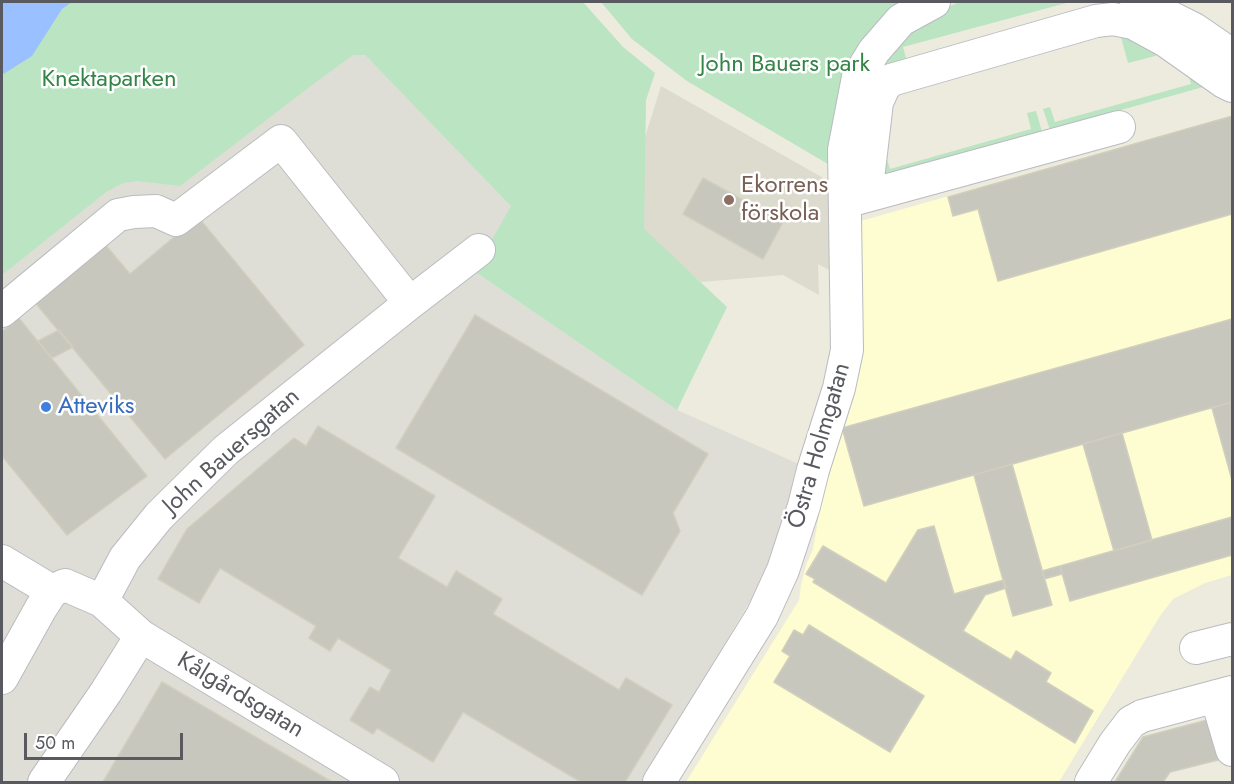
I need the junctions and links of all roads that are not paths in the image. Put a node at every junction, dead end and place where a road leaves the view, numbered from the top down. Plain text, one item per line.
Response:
1 (934, 2) edge
2 (1136, 2) edge
3 (1233, 59) edge
4 (1233, 86) edge
5 (1119, 127) dead end
6 (856, 199) junction
7 (479, 250) dead end
8 (410, 303) junction
9 (2, 311) edge
10 (2, 561) edge
11 (52, 591) junction
12 (102, 601) junction
13 (141, 636) junction
14 (1233, 639) edge
15 (1196, 648) dead end
16 (2, 678) edge
17 (1224, 694) edge
18 (1233, 750) edge
19 (44, 783) edge
20 (383, 783) edge
21 (659, 783) edge
22 (1091, 783) edge

1 - 6 street, Östra Holmgatan
2 - 3 street
4 - 6 street
5 - 6 street
6 - 21 street, Östra Holmgatan
7 - 8 street, John Bauersgatan
8 - 9 street
8 - 12 street, John Bauersgatan
10 - 11 street
11 - 12 street
11 - 16 street
12 - 13 street, Kålgårdsgatan
13 - 19 street
13 - 20 street, Kålgårdsgatan
14 - 15 street
17 - 18 street
17 - 22 street

